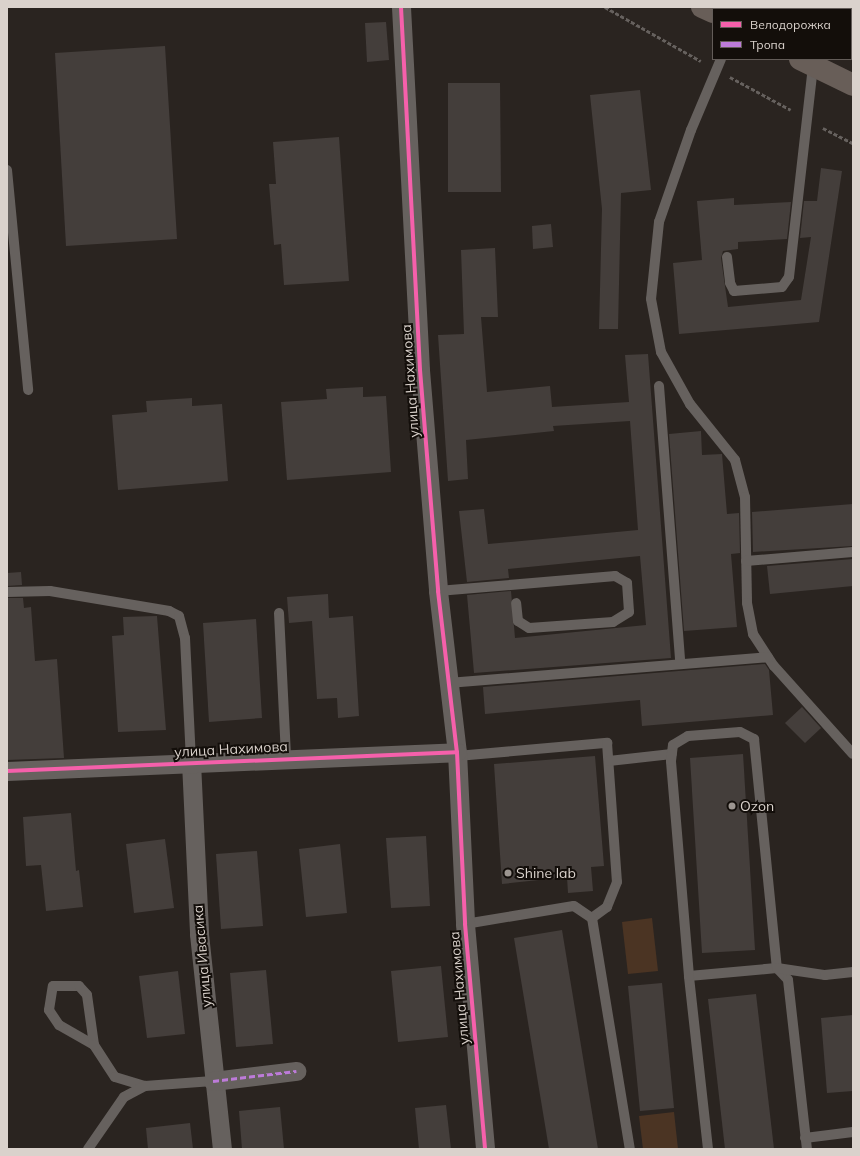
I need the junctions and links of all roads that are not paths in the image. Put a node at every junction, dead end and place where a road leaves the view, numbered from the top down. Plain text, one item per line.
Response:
1 (401, 7) edge
2 (702, 7) edge
3 (712, 12) edge
4 (721, 60) edge
5 (807, 63) edge
6 (853, 85) edge
7 (7, 170) edge
8 (727, 257) dead end
9 (659, 386) dead end
10 (28, 390) dead end
11 (853, 552) edge
12 (746, 561) junction
13 (438, 591) junction
14 (7, 592) edge
15 (516, 604) dead end
16 (279, 613) dead end
17 (768, 657) junction
18 (680, 662) junction
19 (448, 683) junction
20 (457, 754) junction
21 (672, 754) junction
22 (853, 754) edge
23 (286, 757) junction
24 (609, 761) junction
25 (191, 762) junction
26 (7, 771) edge
27 (592, 918) junction
28 (465, 924) junction
29 (777, 968) junction
30 (852, 970) edge
31 (689, 976) junction
32 (94, 1045) junction
33 (296, 1070) dead end
34 (214, 1081) junction
35 (145, 1086) junction
36 (853, 1132) edge
37 (805, 1138) junction
38 (88, 1149) edge
39 (222, 1149) edge
40 (485, 1149) edge
41 (630, 1149) edge
42 (708, 1149) edge
43 (807, 1149) edge

1 - 13 street, улица Нахимова
2 - 3 highway
4 - 12 lane
5 - 6 highway
5 - 8 lane
7 - 10 lane
9 - 18 lane
11 - 12 lane
12 - 17 lane
13 - 15 lane
13 - 19 street, улица Нахимова
14 - 25 lane
16 - 23 lane
17 - 18 lane
17 - 22 lane
18 - 19 lane
19 - 20 street, улица Нахимова
20 - 23 street, улица Нахимова
20 - 24 lane
20 - 28 street, улица Нахимова
21 - 24 lane
21 - 29 lane
21 - 31 lane
23 - 25 street, улица Нахимова
24 - 27 lane
25 - 26 street, улица Нахимова
25 - 34 street, улица Ивасика
27 - 28 lane
27 - 41 lane
28 - 40 street, улица Нахимова
29 - 30 lane
29 - 31 lane
29 - 37 lane
31 - 42 lane
32 - 32 lane
32 - 35 lane
33 - 34 street
34 - 35 lane
34 - 39 street, улица Ивасика
35 - 38 lane
36 - 37 lane
37 - 43 lane

